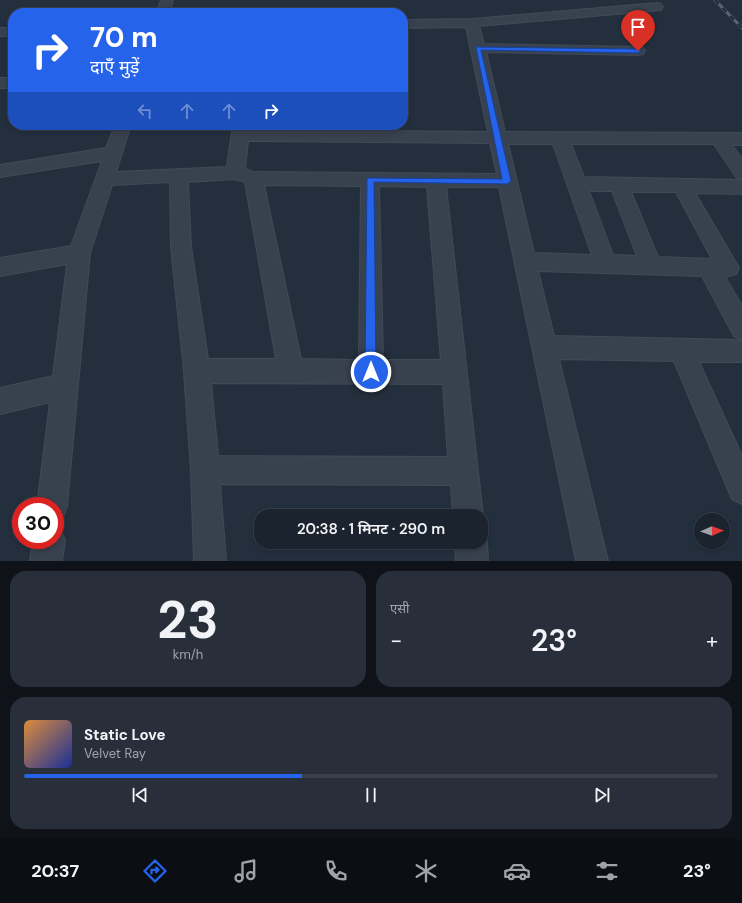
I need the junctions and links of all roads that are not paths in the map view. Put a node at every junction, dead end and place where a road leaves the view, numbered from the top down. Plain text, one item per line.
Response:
1 (657, 7) dead end
2 (472, 23) junction
3 (408, 24) edge
4 (478, 48) junction
5 (638, 51) dead end
6 (121, 130) edge
7 (241, 130) edge
8 (378, 131) edge
9 (497, 138) junction
10 (560, 138) junction
11 (719, 139) junction
12 (742, 139) edge
13 (114, 153) junction
14 (0, 171) edge
15 (742, 174) edge
16 (179, 176) junction
17 (244, 176) junction
18 (104, 179) junction
19 (370, 180) junction
20 (436, 181) junction
21 (507, 181) junction
22 (577, 184) junction
23 (619, 184) junction
24 (682, 186) junction
25 (742, 187) edge
26 (79, 253) junction
27 (526, 262) junction
28 (606, 264) junction
29 (651, 266) junction
30 (0, 267) edge
31 (709, 268) junction
32 (742, 328) edge
33 (544, 347) junction
34 (682, 350) junction
35 (742, 351) edge
36 (197, 371) junction
37 (291, 372) junction
38 (371, 372) junction
39 (454, 372) junction
40 (65, 386) junction
41 (0, 401) edge
42 (205, 470) junction
43 (464, 471) junction
44 (742, 489) edge
45 (53, 497) edge
46 (467, 509) edge
47 (48, 549) edge
48 (471, 549) edge
49 (46, 561) edge
50 (210, 561) edge
51 (472, 561) edge
52 (592, 561) edge

1 - 2 street
2 - 3 street
2 - 4 street
4 - 5 street
4 - 9 street
6 - 13 street
7 - 8 street
7 - 17 street
8 - 9 street
9 - 10 street
9 - 21 street
10 - 11 street
10 - 22 street
11 - 12 street
11 - 15 street
13 - 14 street
13 - 18 street
16 - 17 street
16 - 18 street
16 - 36 street
17 - 19 street
17 - 37 street
18 - 26 street
19 - 20 street
19 - 38 street
20 - 21 street
20 - 39 street
21 - 27 street
22 - 23 street
22 - 28 street
23 - 24 street
23 - 29 street
24 - 25 street
24 - 31 street
26 - 30 street
26 - 40 street
27 - 28 street
27 - 33 street
28 - 29 street
29 - 31 street
31 - 32 street
33 - 34 street
33 - 52 street
34 - 35 street
34 - 44 street
36 - 37 street
36 - 42 street
37 - 38 street
38 - 39 street
39 - 43 street
40 - 41 street
40 - 45 street
42 - 43 street
42 - 50 street
43 - 46 street
47 - 49 street
48 - 51 street

